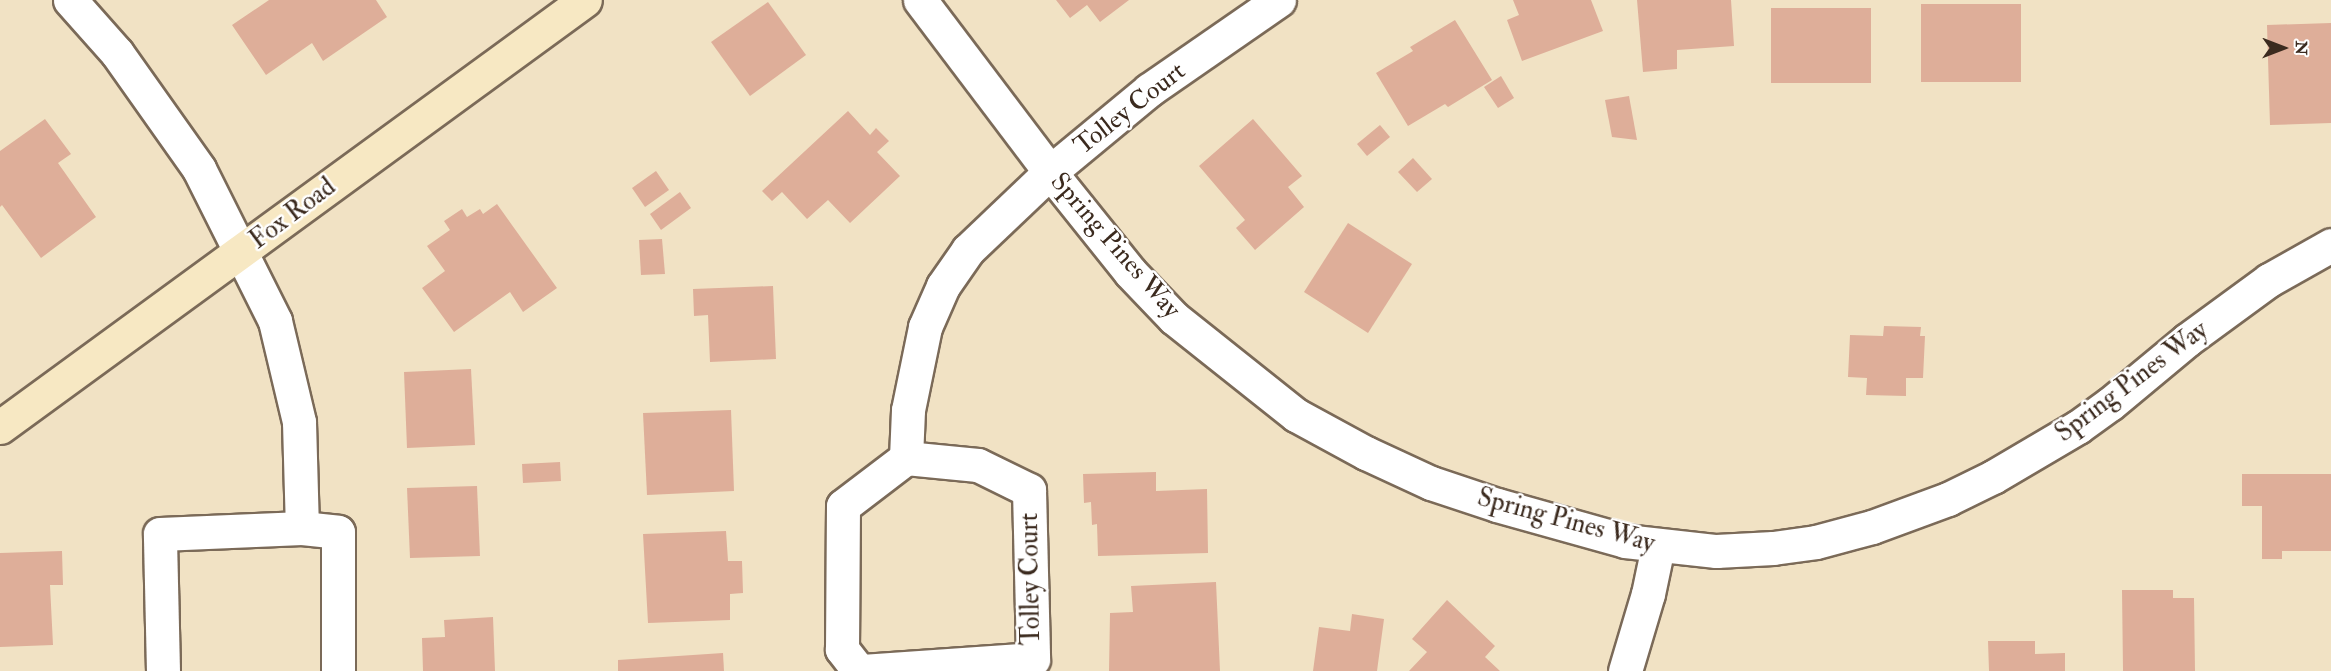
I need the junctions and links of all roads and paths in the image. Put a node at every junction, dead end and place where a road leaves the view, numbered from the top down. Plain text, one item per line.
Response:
1 (70, 0) edge
2 (585, 0) edge
3 (920, 0) edge
4 (1279, 0) edge
5 (1050, 172) junction
6 (2331, 245) edge
7 (241, 254) junction
8 (0, 428) edge
9 (906, 458) junction
10 (302, 528) junction
11 (1658, 546) junction
12 (163, 671) edge
13 (338, 671) edge
14 (860, 671) edge
15 (1625, 671) edge

1 - 7 street
2 - 7 street, Fox Road
3 - 5 street, Spring Pines Way
4 - 5 street, Tolley Court
5 - 9 street, Tolley Court
5 - 11 street, Spring Pines Way
6 - 11 street, Spring Pines Way
7 - 8 street, Fox Road
7 - 10 street
9 - 14 street, Tolley Court
9 - 14 street, Tolley Court
10 - 12 street
10 - 13 street
11 - 15 street

